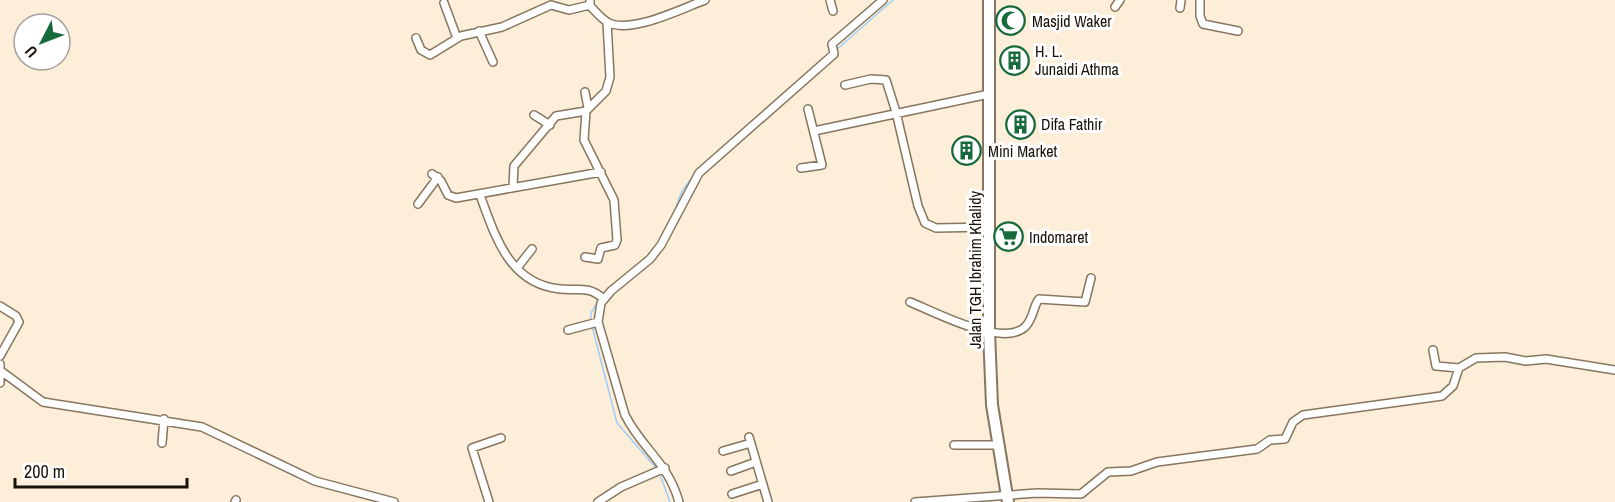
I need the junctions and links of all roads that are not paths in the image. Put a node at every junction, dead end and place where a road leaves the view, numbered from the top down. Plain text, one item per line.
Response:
1 (705, 0) edge
2 (830, 0) edge
3 (883, 0) edge
4 (989, 0) edge
5 (1120, 0) edge
6 (1181, 0) edge
7 (1200, 0) edge
8 (590, 2) edge
9 (444, 3) dead end
10 (1115, 7) dead end
11 (1180, 8) dead end
12 (833, 11) dead end
13 (607, 22) junction
14 (1238, 31) dead end
15 (480, 32) junction
16 (416, 38) dead end
17 (457, 38) junction
18 (493, 62) dead end
19 (845, 85) dead end
20 (585, 92) dead end
21 (989, 94) junction
22 (587, 109) junction
23 (808, 109) dead end
24 (896, 112) junction
25 (534, 116) dead end
26 (549, 126) junction
27 (814, 131) junction
28 (801, 168) dead end
29 (601, 172) junction
30 (513, 186) junction
31 (480, 195) junction
32 (418, 204) dead end
33 (990, 227) junction
34 (532, 249) dead end
35 (585, 258) dead end
36 (517, 268) junction
37 (1091, 278) dead end
38 (602, 298) junction
39 (910, 302) dead end
40 (0, 306) edge
41 (593, 323) junction
42 (568, 330) dead end
43 (989, 332) junction
44 (1433, 350) dead end
45 (0, 356) edge
46 (1, 367) edge
47 (1459, 368) junction
48 (1615, 370) edge
49 (0, 383) edge
50 (164, 419) junction
51 (501, 438) dead end
52 (162, 443) dead end
53 (997, 444) junction
54 (954, 445) dead end
55 (723, 451) dead end
56 (756, 462) junction
57 (660, 470) junction
58 (731, 471) dead end
59 (763, 484) junction
60 (732, 494) dead end
61 (1007, 498) edge
62 (394, 502) edge
63 (489, 502) edge
64 (598, 502) edge
65 (679, 502) edge
66 (768, 502) edge
67 (915, 502) edge

1 - 13 street
2 - 12 street
3 - 38 street
4 - 21 main road, Jalan TGH Ibrahim Khalidy
5 - 10 street
6 - 11 street
7 - 14 street
8 - 13 street
8 - 15 street
9 - 17 street
13 - 22 street
15 - 17 street
15 - 18 street
16 - 17 street
19 - 24 street
20 - 22 street
21 - 24 street
21 - 33 main road, Jalan TGH Ibrahim Khalidy
22 - 26 street
22 - 29 street
23 - 27 street
24 - 27 street
24 - 33 street
25 - 26 street
26 - 30 street
27 - 28 street
29 - 30 street
29 - 35 street
30 - 31 street
31 - 32 street
31 - 36 street
33 - 43 main road, Jalan TGH Ibrahim Khalidy
34 - 36 street
36 - 38 street
37 - 43 street
38 - 41 street
39 - 43 street
40 - 45 street
41 - 42 street
41 - 57 street
43 - 53 main road, Jalan TGH Ibrahim Khalidy
44 - 47 street
46 - 49 street
46 - 50 street
47 - 48 street
47 - 61 street
50 - 52 street
50 - 62 street
51 - 63 street
53 - 54 street
53 - 61 main road, Jalan TGH Ibrahim Khalidy
55 - 56 street
56 - 58 street
56 - 59 street
57 - 64 street
57 - 65 street
59 - 60 street
59 - 66 street
61 - 67 street

